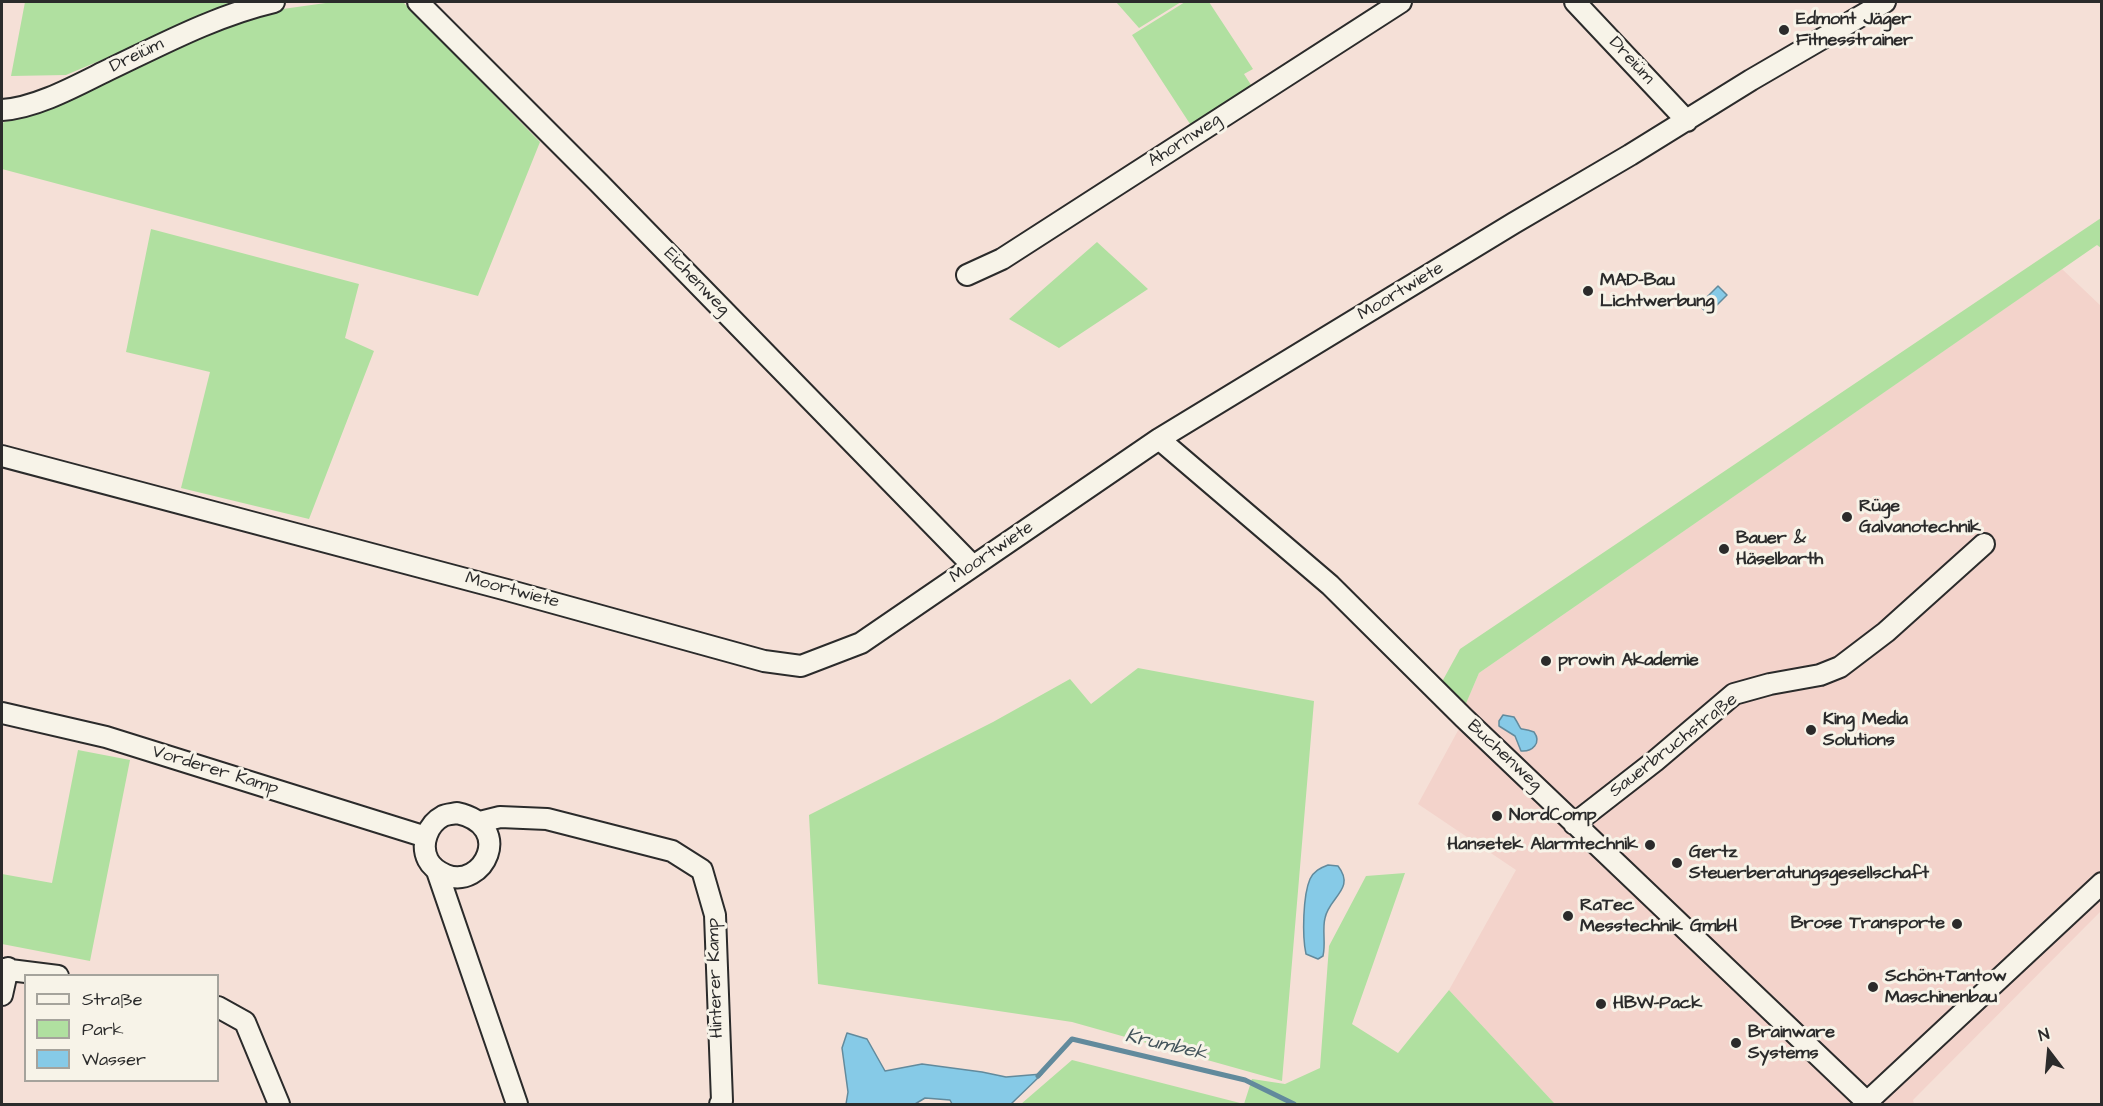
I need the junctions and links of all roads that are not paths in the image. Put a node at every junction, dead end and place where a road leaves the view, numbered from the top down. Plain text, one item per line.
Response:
1 (274, 2) edge
2 (418, 2) edge
3 (1401, 2) edge
4 (1575, 2) edge
5 (1885, 2) edge
6 (2, 110) edge
7 (1687, 121) junction
8 (967, 275) dead end
9 (1159, 439) junction
10 (2, 456) edge
11 (1984, 544) dead end
12 (972, 565) junction
13 (2, 713) edge
14 (480, 822) junction
15 (1574, 824) junction
16 (426, 837) junction
17 (437, 871) junction
18 (2102, 883) edge
19 (5, 969) edge
20 (49, 974) edge
21 (2, 995) edge
22 (219, 1008) edge
23 (1868, 1103) edge
24 (279, 1104) edge
25 (517, 1104) edge
26 (720, 1104) edge

1 - 6 street, Dreiüm
2 - 12 street, Eichenweg
3 - 8 street, Ahornweg
4 - 7 street, Dreiüm
5 - 7 street, Moortwiete
7 - 9 street, Moortwiete
9 - 12 street, Moortwiete
9 - 15 street, Buchenweg
10 - 12 street, Moortwiete
11 - 15 street, Sauerbruchstraße
13 - 16 street, Vorderer Kamp
14 - 16 street, Hinterer Kamp
14 - 17 street
14 - 26 street, Hinterer Kamp
15 - 23 street, Buchenweg
16 - 17 street
17 - 25 street
18 - 23 street
19 - 20 street
19 - 21 street
22 - 24 street

